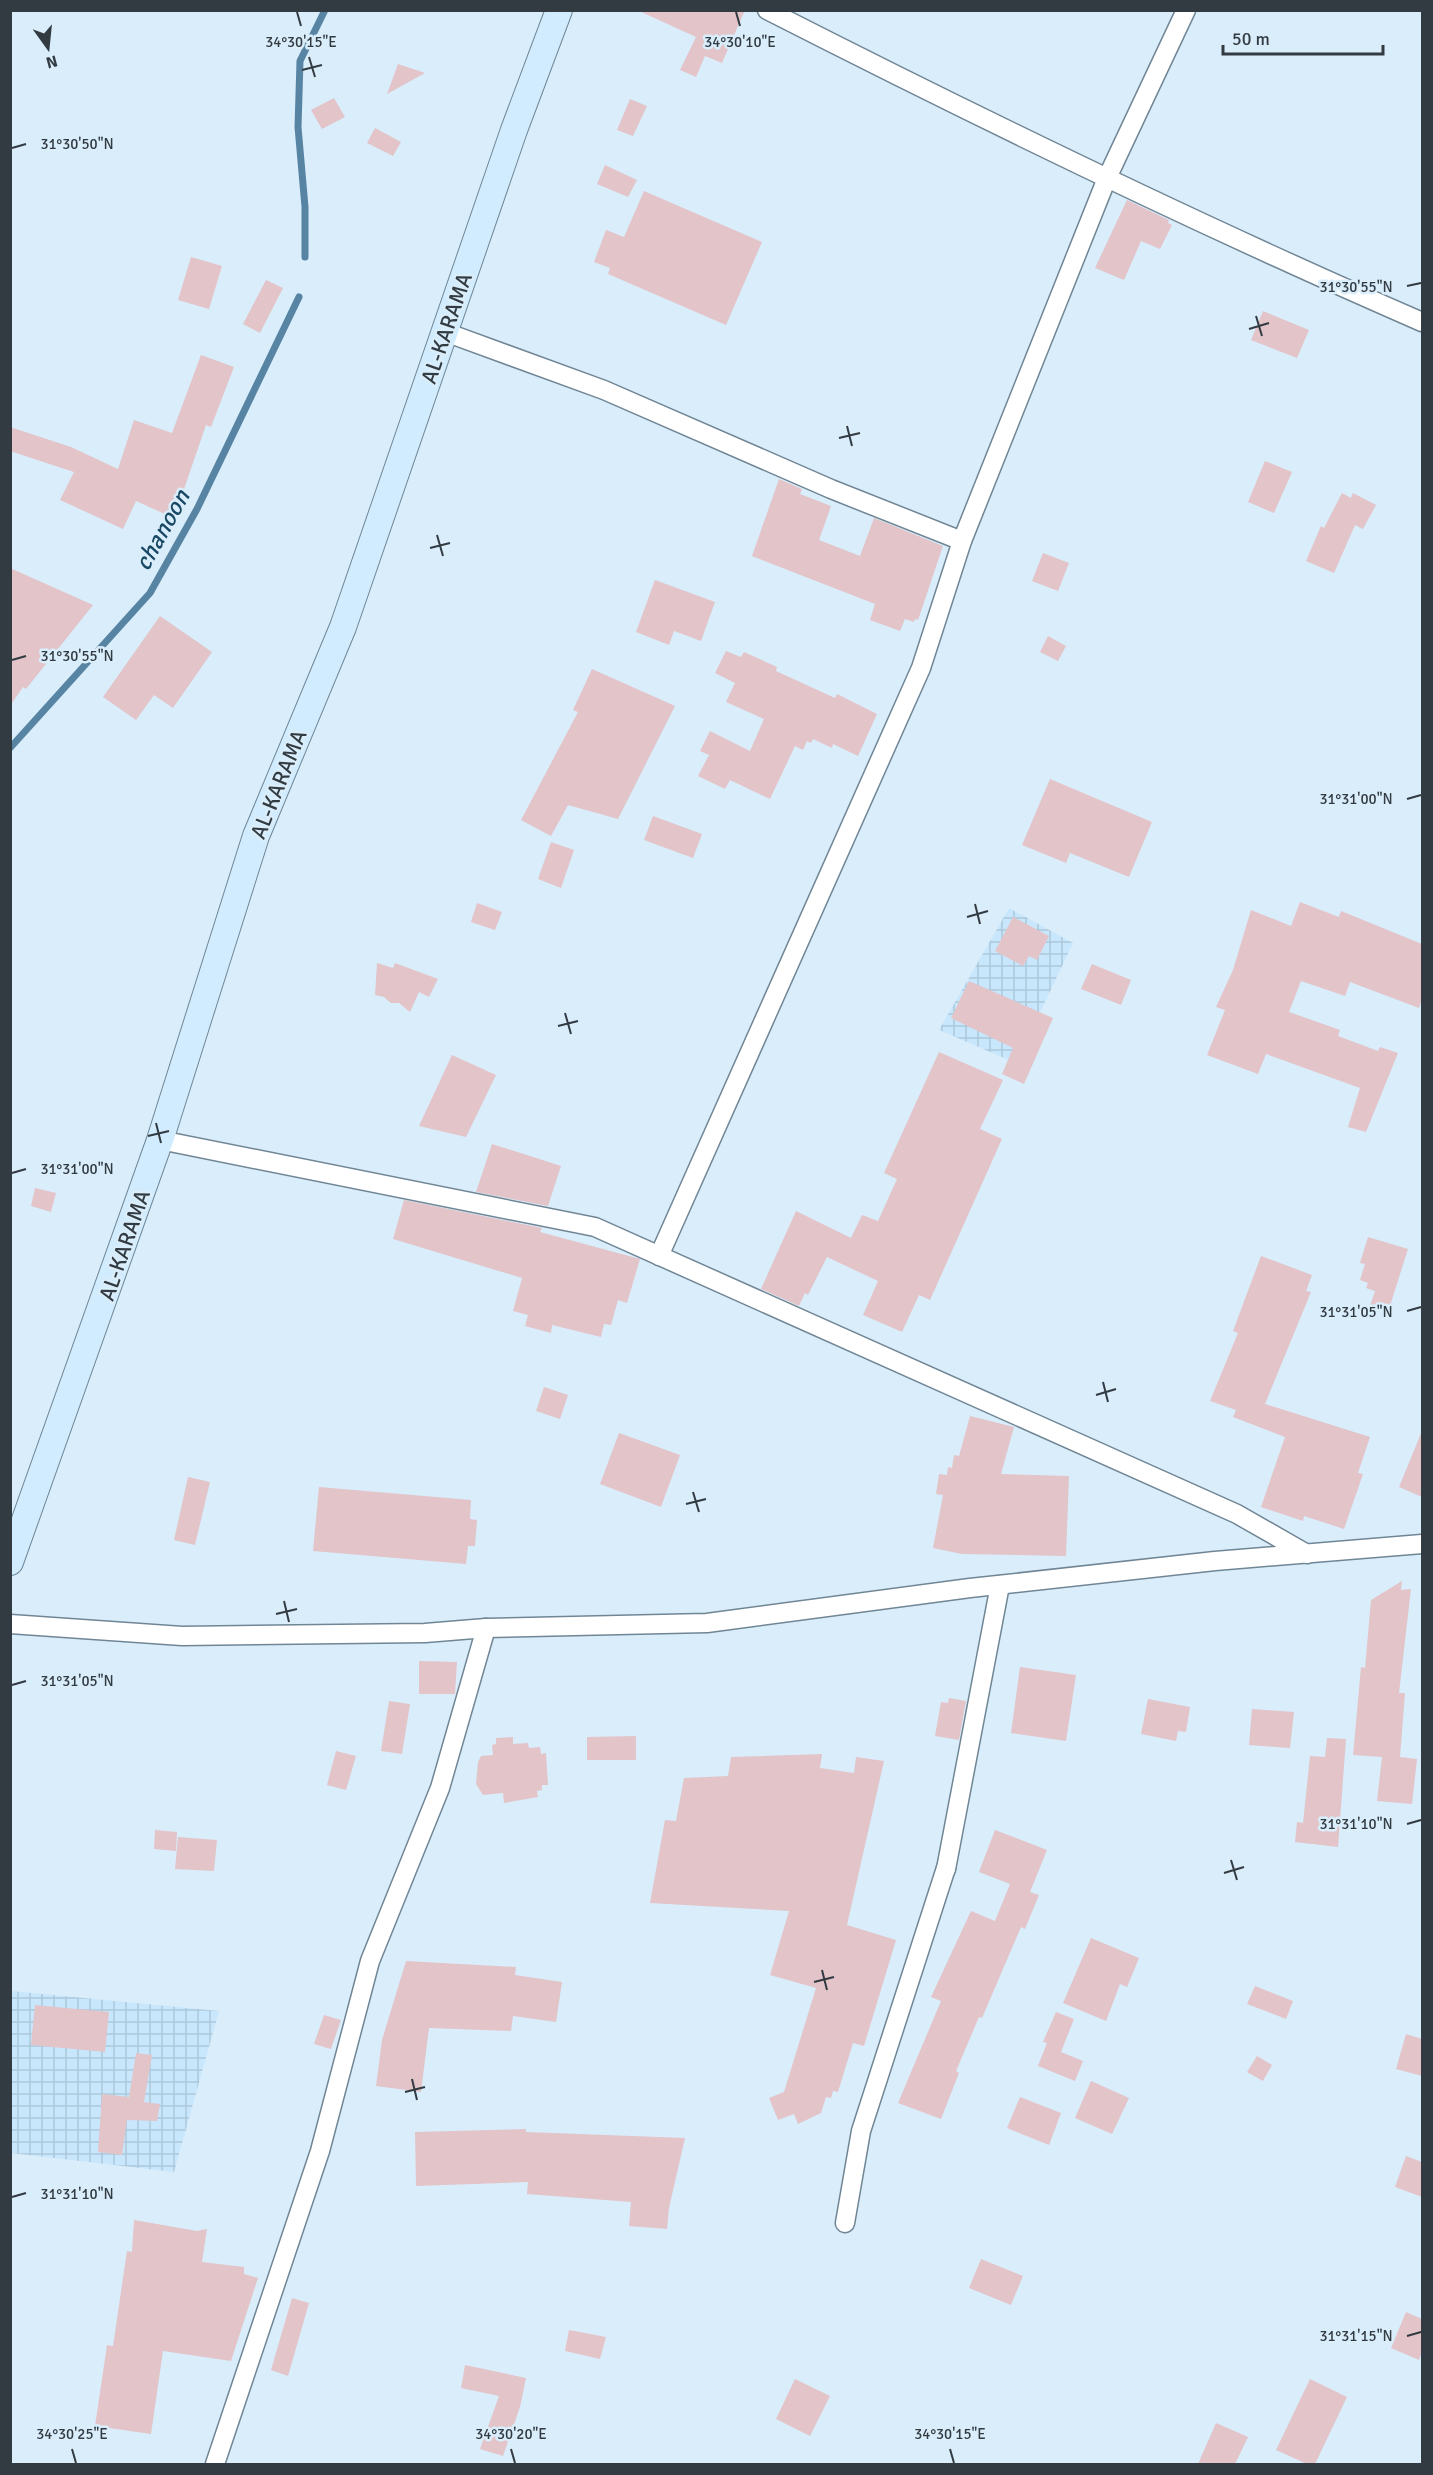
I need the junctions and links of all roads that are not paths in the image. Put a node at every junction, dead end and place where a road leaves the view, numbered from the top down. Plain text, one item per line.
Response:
1 (559, 10) edge
2 (767, 10) edge
3 (1186, 10) edge
4 (1107, 178) junction
5 (1422, 322) edge
6 (445, 332) junction
7 (962, 542) junction
8 (160, 1140) junction
9 (659, 1257) junction
10 (1422, 1544) edge
11 (1307, 1554) junction
12 (10, 1562) edge
13 (1000, 1585) junction
14 (10, 1624) edge
15 (486, 1628) junction
16 (845, 2223) dead end
17 (215, 2464) edge

1 - 6 main road, AL-KARAMA
2 - 4 street
3 - 4 street
4 - 5 street
4 - 7 street
6 - 7 street
6 - 8 main road, AL-KARAMA
7 - 9 street
8 - 9 street
8 - 12 main road, AL-KARAMA
9 - 11 street
10 - 11 street
11 - 13 street
13 - 15 street
13 - 16 street
14 - 15 street
15 - 17 street

